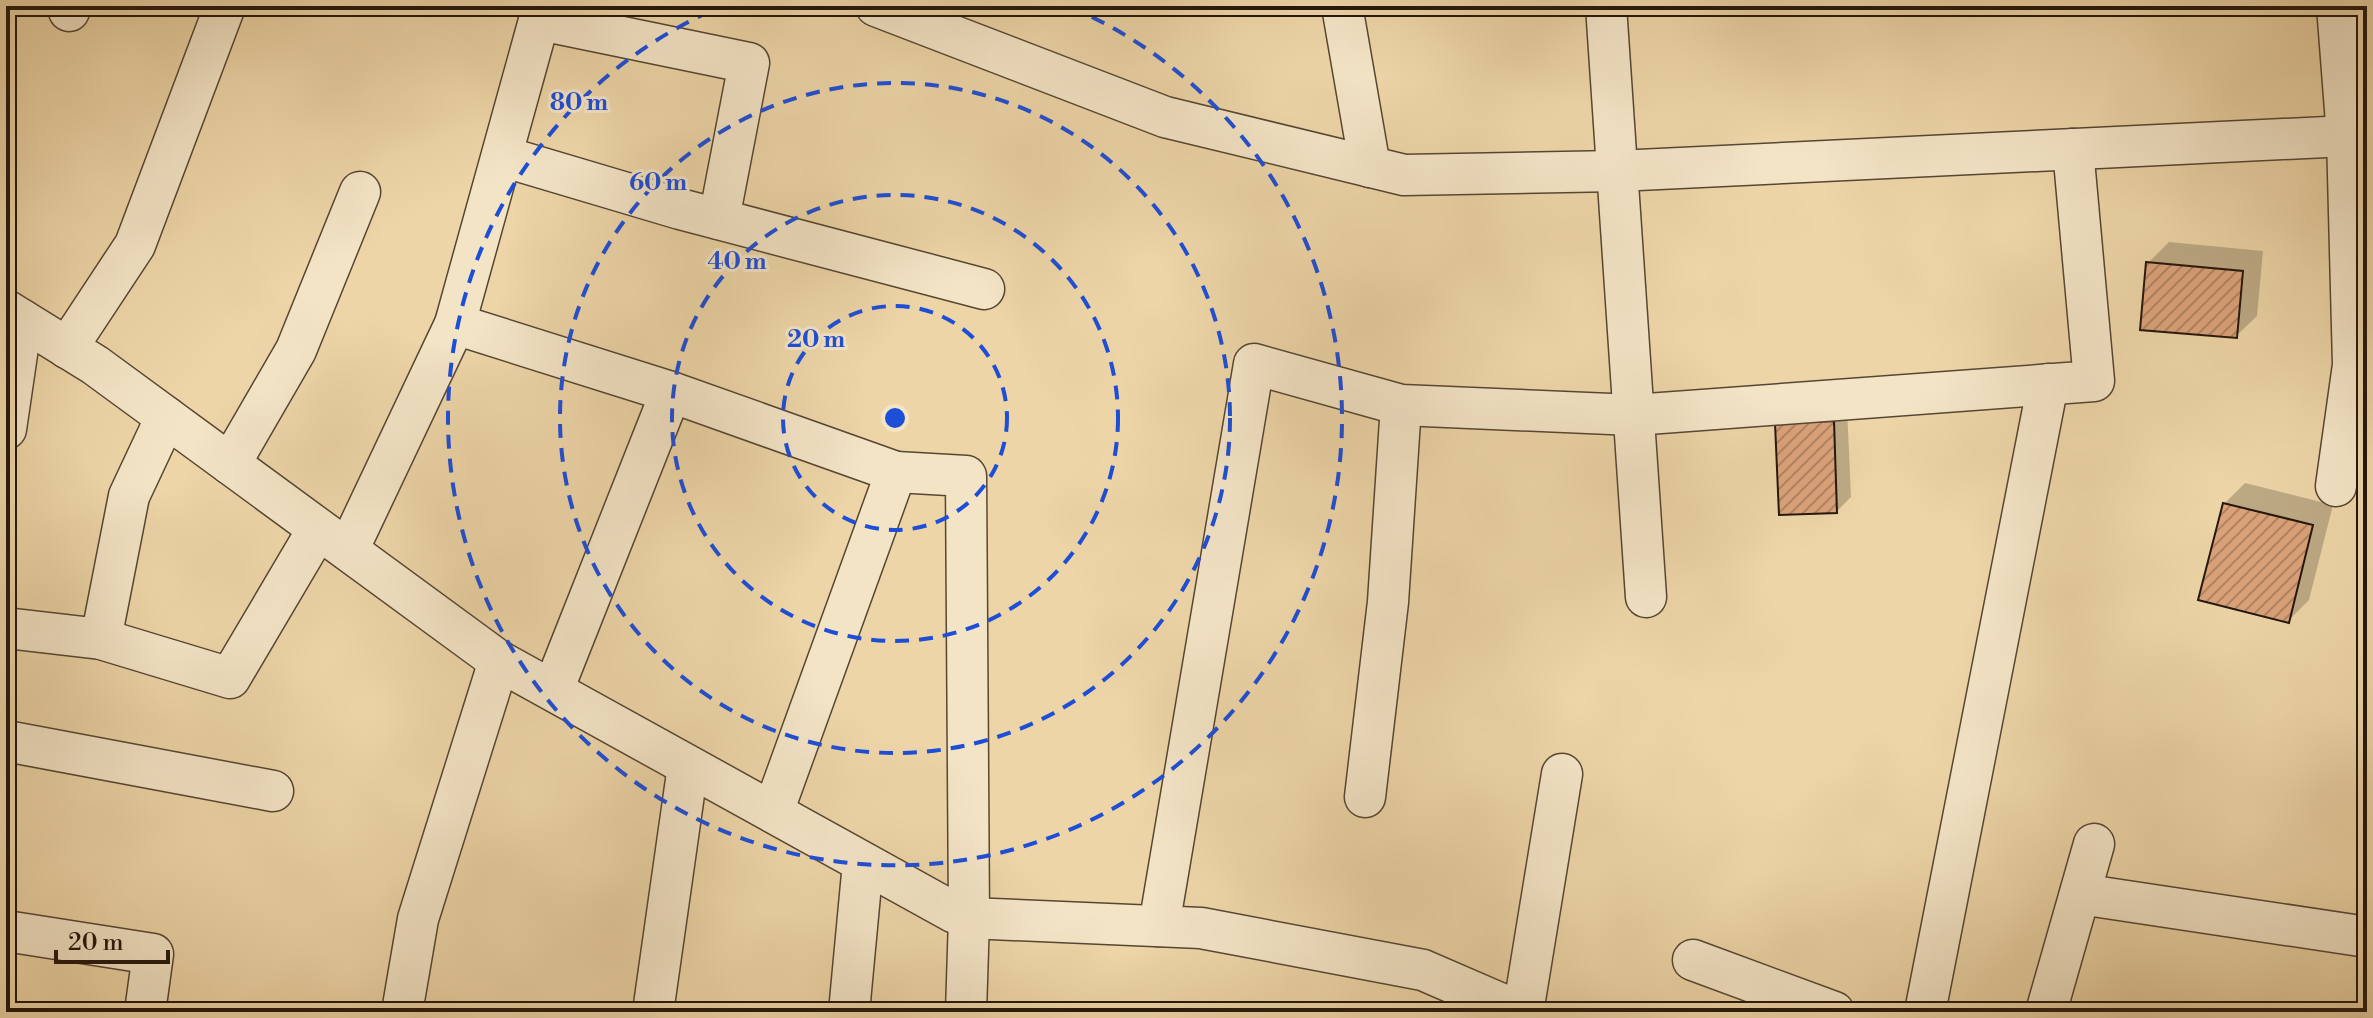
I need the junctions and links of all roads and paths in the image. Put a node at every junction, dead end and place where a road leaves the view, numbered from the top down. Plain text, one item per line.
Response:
1 (225, 6) edge
2 (876, 6) edge
3 (1342, 6) edge
4 (1606, 6) edge
5 (2337, 6) edge
6 (541, 13) edge
7 (2347, 136) junction
8 (2073, 149) junction
9 (502, 156) junction
10 (1370, 167) junction
11 (1617, 171) junction
12 (360, 192) dead end
13 (719, 219) junction
14 (984, 289) dead end
15 (14, 315) edge
16 (455, 324) junction
17 (67, 348) junction
18 (2048, 384) junction
19 (671, 392) junction
20 (1401, 405) junction
21 (1634, 415) junction
22 (166, 417) junction
23 (6, 429) edge
24 (230, 464) junction
25 (896, 472) junction
26 (2336, 486) dead end
27 (333, 540) junction
28 (1646, 597) dead end
29 (6, 628) edge
30 (101, 639) junction
31 (499, 661) junction
32 (553, 690) junction
33 (6, 741) edge
34 (688, 766) junction
35 (1562, 774) dead end
36 (273, 791) dead end
37 (1365, 797) dead end
38 (773, 812) junction
39 (2094, 844) dead end
40 (863, 863) junction
41 (2080, 894) junction
42 (969, 918) junction
43 (1159, 926) junction
44 (6, 931) edge
45 (2367, 937) edge
46 (1693, 960) dead end
47 (145, 1012) edge
48 (402, 1012) edge
49 (653, 1012) edge
50 (849, 1012) edge
51 (966, 1012) edge
52 (1522, 1012) edge
53 (1834, 1012) edge
54 (1925, 1012) edge
55 (2046, 1012) edge

1 - 17 street
2 - 10 street
3 - 10 street
4 - 11 street
5 - 7 street
6 - 9 street
6 - 13 street
7 - 8 street
7 - 26 street
8 - 11 street
8 - 18 street
9 - 13 street
9 - 16 street
10 - 11 street
11 - 21 street
12 - 24 street
13 - 14 street
15 - 17 street
15 - 23 street
16 - 19 street
16 - 27 street
17 - 22 street
18 - 21 street
18 - 54 street
19 - 25 street
19 - 32 street
20 - 21 street
20 - 37 street
20 - 43 street
21 - 28 street
22 - 24 street
22 - 30 street
24 - 27 street
25 - 38 street
25 - 42 street
27 - 30 street
27 - 31 street
29 - 30 street
31 - 32 street
31 - 48 street
32 - 34 street
33 - 36 street
34 - 38 street
34 - 49 street
35 - 52 street
38 - 40 street
39 - 41 street
40 - 42 street
40 - 50 street
41 - 45 street
41 - 55 street
42 - 43 street
42 - 51 street
43 - 52 street
44 - 47 street
46 - 53 street

